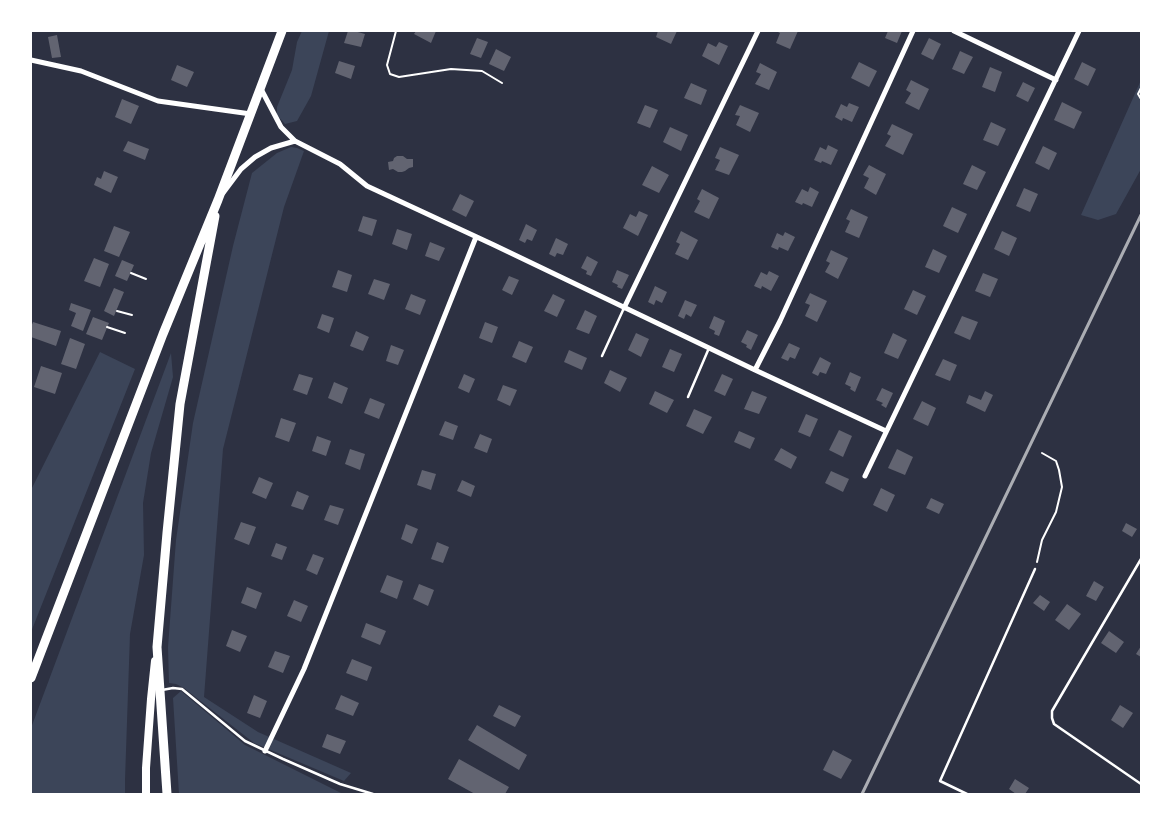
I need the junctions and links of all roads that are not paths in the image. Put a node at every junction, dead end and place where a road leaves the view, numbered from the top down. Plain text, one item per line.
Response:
1 (282, 31) edge
2 (758, 31) edge
3 (913, 31) edge
4 (954, 31) edge
5 (1079, 31) edge
6 (31, 60) edge
7 (1056, 80) junction
8 (260, 88) junction
9 (251, 114) junction
10 (296, 141) junction
11 (218, 200) junction
12 (476, 237) junction
13 (624, 308) junction
14 (709, 348) junction
15 (602, 356) dead end
16 (755, 370) junction
17 (688, 397) dead end
18 (886, 431) junction
19 (865, 476) dead end
20 (1141, 559) edge
21 (1035, 569) road end
22 (157, 647) junction
23 (31, 678) edge
24 (160, 690) junction
25 (266, 751) junction
26 (1141, 784) edge
27 (146, 794) edge
28 (167, 794) edge
29 (373, 794) edge
30 (967, 794) edge

1 - 8 main road
2 - 13 street
3 - 16 street
4 - 7 street
5 - 7 street
6 - 9 street
7 - 18 street
8 - 9 main road
8 - 10 street
9 - 11 main road
10 - 11 street
10 - 12 street
11 - 22 main road
11 - 23 main road
12 - 13 street
12 - 25 street
13 - 14 street
13 - 15 lane
14 - 16 street
14 - 17 lane
16 - 18 street
18 - 19 street
20 - 26 lane
21 - 30 lane
22 - 24 main road
22 - 27 main road
24 - 25 lane
24 - 28 main road
25 - 29 lane

